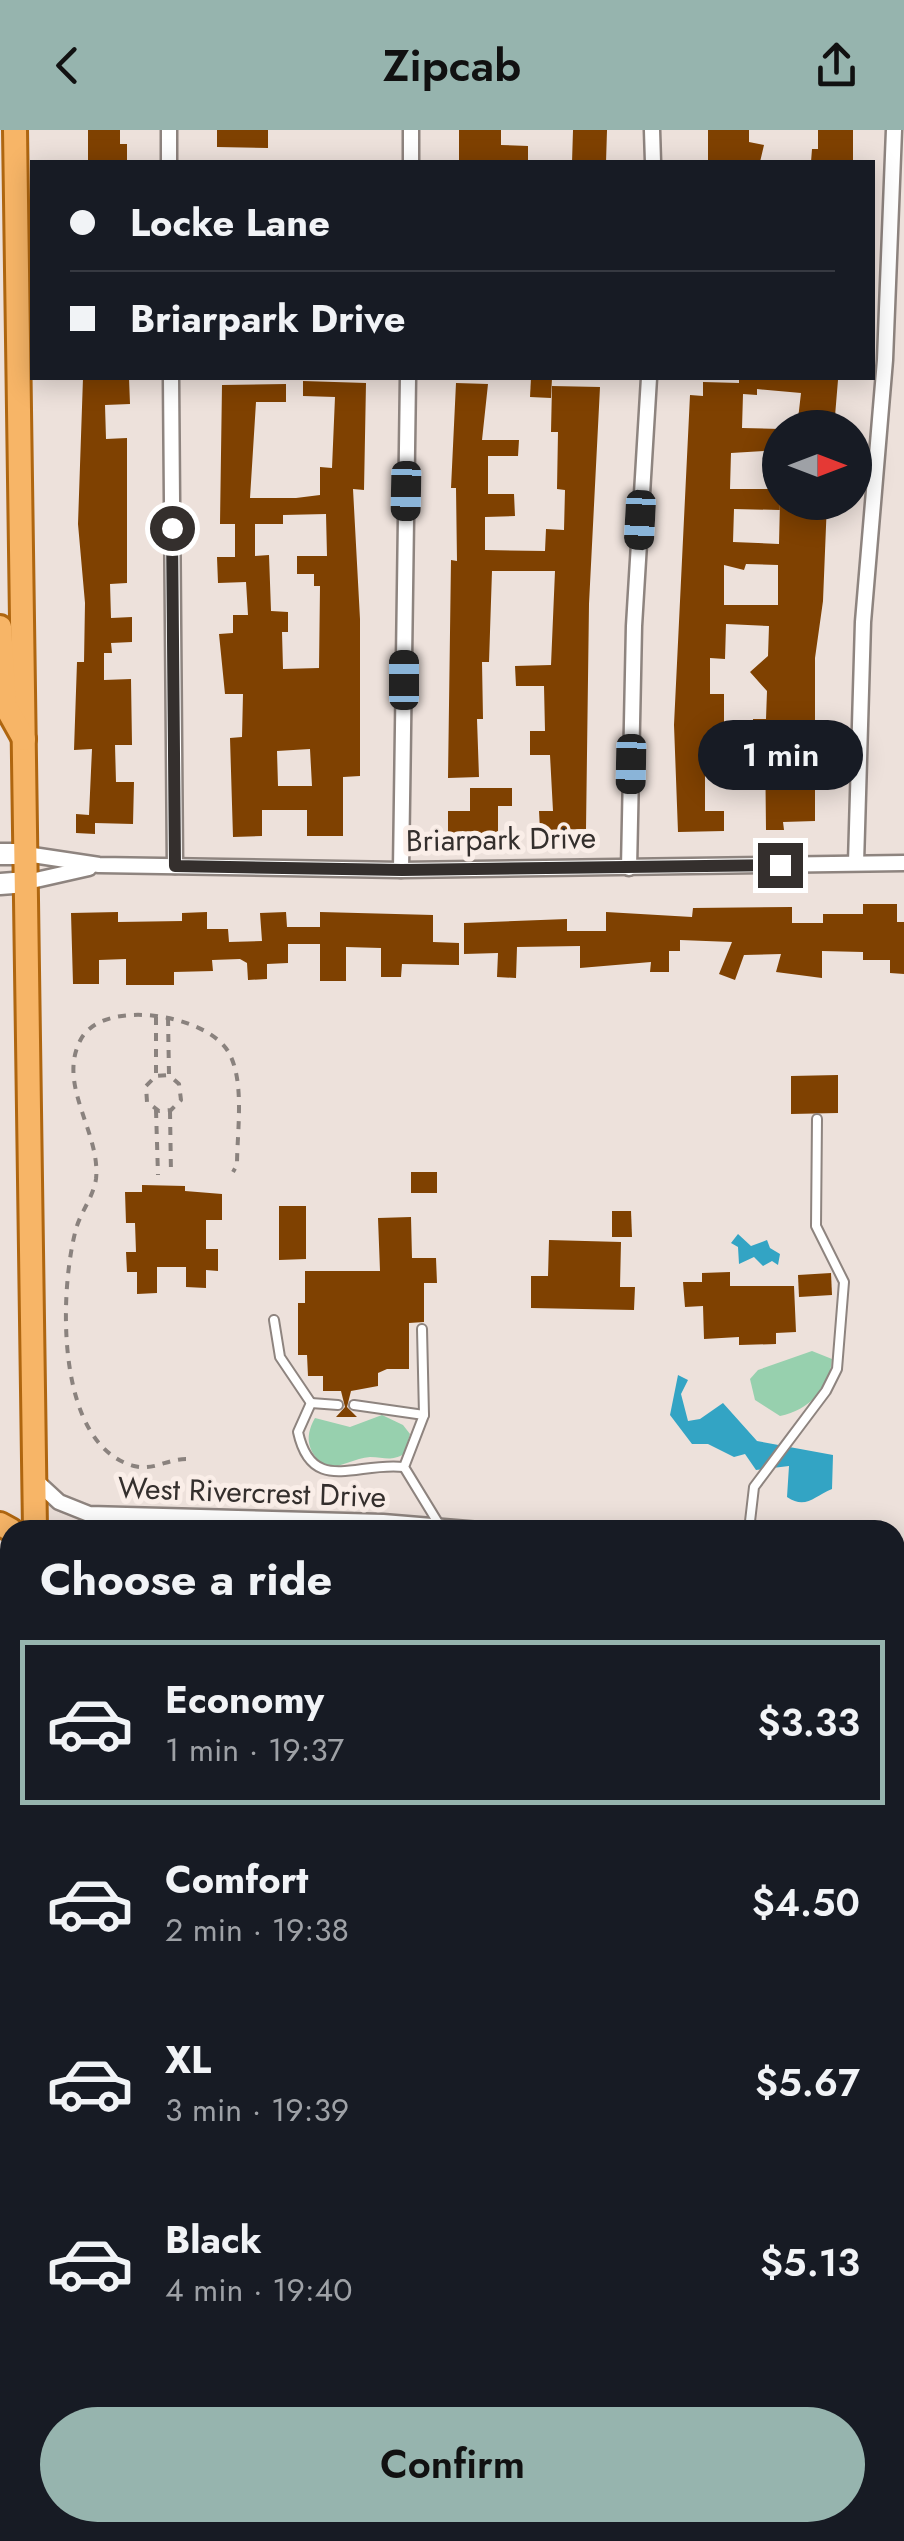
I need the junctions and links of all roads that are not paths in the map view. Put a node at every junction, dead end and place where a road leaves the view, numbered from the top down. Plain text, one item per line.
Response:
1 (15, 130) edge
2 (169, 130) edge
3 (411, 130) edge
4 (652, 130) edge
5 (894, 130) edge
6 (169, 160) edge
7 (410, 160) edge
8 (652, 160) edge
9 (0, 301) edge
10 (19, 336) junction
11 (171, 380) edge
12 (408, 380) edge
13 (649, 380) edge
14 (0, 627) edge
15 (26, 742) junction
16 (0, 854) edge
17 (26, 854) junction
18 (856, 863) junction
19 (904, 863) edge
20 (100, 865) junction
21 (175, 866) junction
22 (629, 868) junction
23 (402, 870) junction
24 (27, 882) junction
25 (0, 884) edge
26 (816, 1119) dead end
27 (274, 1320) dead end
28 (422, 1330) dead end
29 (311, 1403) junction
30 (338, 1404) dead end
31 (354, 1405) dead end
32 (424, 1415) junction
33 (404, 1467) junction
34 (34, 1479) junction
35 (35, 1520) edge
36 (198, 1520) edge
37 (436, 1520) edge
38 (750, 1520) edge
39 (0, 2045) edge
40 (0, 2086) edge

1 - 10 main road
2 - 6 street
3 - 7 street
4 - 8 street
5 - 18 street
9 - 10 main road
10 - 15 main road
11 - 21 street
12 - 23 street
13 - 22 street
14 - 15 main road
15 - 17 main road
16 - 17 street, Briarpark Drive
17 - 20 street, Briarpark Drive
17 - 24 main road
18 - 19 street, Briarpark Drive
18 - 22 street, Briarpark Drive
20 - 21 street, Briarpark Drive
20 - 24 street, Briarpark Drive
21 - 23 street, Briarpark Drive
22 - 23 street, Briarpark Drive
24 - 25 street, Briarpark Drive
24 - 34 main road
26 - 38 lane
27 - 29 lane
28 - 32 lane
29 - 30 lane
29 - 33 lane
31 - 32 lane
32 - 33 lane
33 - 37 lane
34 - 35 main road
34 - 36 street, West Rivercrest Drive
39 - 40 main road

